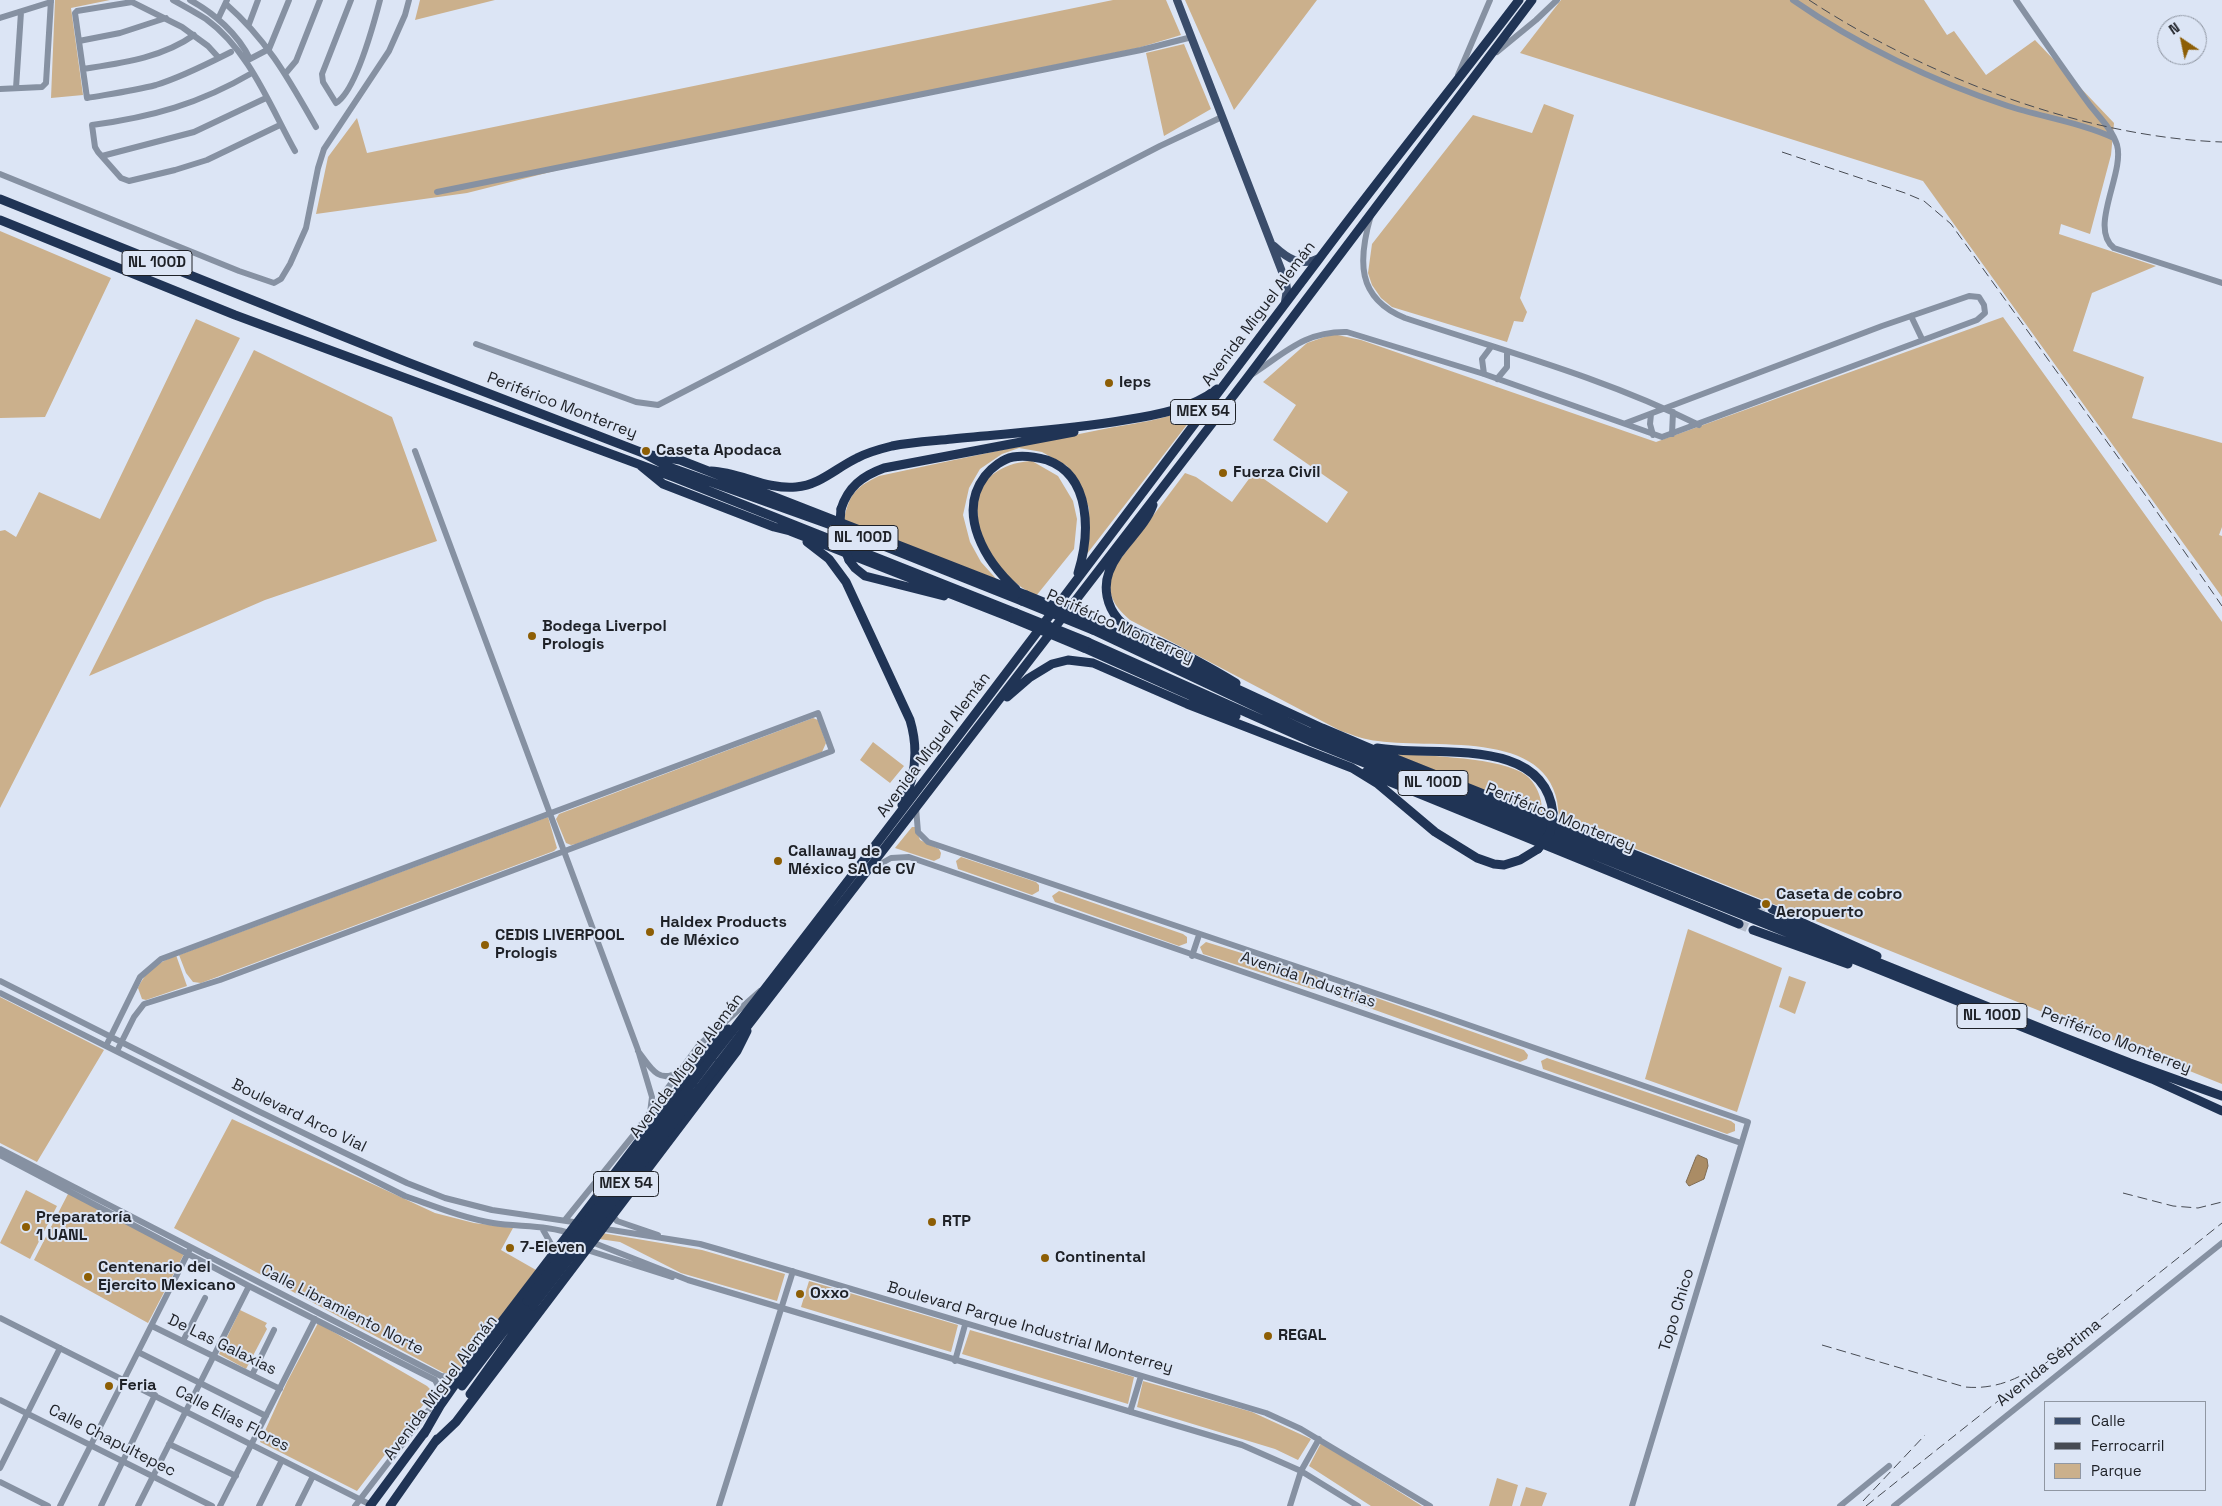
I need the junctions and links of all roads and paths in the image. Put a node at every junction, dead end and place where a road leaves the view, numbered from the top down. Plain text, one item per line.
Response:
1 (173, 0) edge
2 (258, 0) edge
3 (289, 0) edge
4 (320, 0) edge
5 (351, 0) edge
6 (380, 0) edge
7 (409, 0) edge
8 (1177, 0) edge
9 (1490, 0) edge
10 (1518, 0) edge
11 (1532, 0) edge
12 (1556, 0) edge
13 (1794, 0) edge
14 (2016, 0) edge
15 (51, 1) edge
16 (132, 1) edge
17 (194, 1) edge
18 (227, 2) edge
19 (21, 12) junction
20 (0, 18) edge
21 (166, 18) junction
22 (218, 19) junction
23 (249, 24) junction
24 (194, 35) junction
25 (1192, 37) junction
26 (79, 41) junction
27 (269, 49) junction
28 (231, 52) dead end
29 (219, 58) junction
30 (1485, 63) junction
31 (249, 65) junction
32 (83, 70) junction
33 (285, 74) junction
34 (16, 88) junction
35 (0, 89) edge
36 (266, 98) junction
37 (1438, 108) junction
38 (1222, 117) junction
39 (280, 125) junction
40 (316, 127) dead end
41 (2114, 138) junction
42 (295, 151) dead end
43 (102, 156) junction
44 (0, 174) edge
45 (436, 192) dead end
46 (0, 199) edge
47 (1372, 214) junction
48 (0, 220) edge
49 (1272, 245) junction
50 (1320, 257) junction
51 (2222, 282) edge
52 (1282, 308) junction
53 (1911, 316) junction
54 (1922, 339) junction
55 (476, 344) dead end
56 (1491, 347) junction
57 (1507, 351) junction
58 (1484, 374) junction
59 (1247, 378) junction
60 (1497, 379) junction
61 (1226, 383) junction
62 (1670, 410) junction
63 (1651, 414) junction
64 (1626, 423) junction
65 (1699, 425) junction
66 (1088, 426) junction
67 (1672, 434) junction
68 (1653, 435) junction
69 (415, 451) dead end
70 (643, 454) junction
71 (640, 464) junction
72 (711, 472) junction
73 (1155, 497) junction
74 (774, 527) junction
75 (1076, 580) junction
76 (1023, 596) junction
77 (971, 602) junction
78 (1014, 616) junction
79 (1095, 627) junction
80 (1086, 645) junction
81 (998, 702) junction
82 (1281, 709) junction
83 (1290, 742) junction
84 (1358, 743) junction
85 (1352, 768) junction
86 (916, 808) junction
87 (550, 815) junction
88 (890, 827) junction
89 (564, 852) junction
90 (867, 871) junction
91 (1758, 904) tunnel mouth
92 (1772, 909) tunnel mouth
93 (1739, 924) tunnel mouth
94 (1752, 930) tunnel mouth
95 (1199, 935) junction
96 (1192, 956) junction
97 (1904, 976) junction
98 (0, 981) edge
99 (768, 985) junction
100 (0, 993) edge
101 (750, 1008) junction
102 (748, 1025) junction
103 (110, 1036) junction
104 (121, 1042) junction
105 (106, 1046) junction
106 (638, 1050) junction
107 (117, 1051) junction
108 (715, 1060) junction
109 (684, 1067) junction
110 (2222, 1096) edge
111 (258, 1111) junction
112 (2222, 1111) edge
113 (650, 1113) junction
114 (254, 1120) junction
115 (1748, 1122) joint
116 (632, 1137) junction
117 (1741, 1143) junction
118 (1, 1152) edge
119 (625, 1160) junction
120 (594, 1199) junction
121 (613, 1213) junction
122 (565, 1220) junction
123 (576, 1222) junction
124 (542, 1228) junction
125 (602, 1229) junction
126 (568, 1233) junction
127 (679, 1241) junction
128 (592, 1242) junction
129 (2222, 1243) edge
130 (189, 1250) junction
131 (587, 1250) junction
132 (555, 1251) junction
133 (577, 1263) junction
134 (793, 1271) junction
135 (688, 1280) junction
136 (248, 1286) junction
137 (265, 1290) junction
138 (205, 1298) dead end
139 (530, 1303) junction
140 (783, 1307) junction
141 (0, 1318) edge
142 (315, 1319) junction
143 (965, 1324) junction
144 (152, 1326) junction
145 (274, 1330) dead end
146 (183, 1341) junction
147 (60, 1348) junction
148 (138, 1352) junction
149 (213, 1356) junction
150 (955, 1361) junction
151 (468, 1366) junction
152 (460, 1374) junction
153 (252, 1375) junction
154 (1141, 1376) junction
155 (123, 1379) junction
156 (199, 1384) junction
157 (280, 1389) junction
158 (154, 1396) junction
159 (0, 1400) edge
160 (186, 1411) junction
161 (1130, 1412) junction
162 (28, 1414) junction
163 (266, 1416) junction
164 (422, 1419) junction
165 (424, 1434) junction
166 (1319, 1439) junction
167 (435, 1442) junction
168 (169, 1444) junction
169 (252, 1444) junction
170 (90, 1446) junction
171 (282, 1460) junction
172 (123, 1462) junction
173 (1890, 1466) dead end
174 (0, 1468) edge
175 (1300, 1471) junction
176 (236, 1476) junction
177 (313, 1476) junction
178 (153, 1477) junction
179 (0, 1482) edge
180 (360, 1499) junction
181 (371, 1505) edge
182 (48, 1506) edge
183 (60, 1506) edge
184 (101, 1506) edge
185 (138, 1506) edge
186 (212, 1506) edge
187 (220, 1506) edge
188 (259, 1506) edge
189 (298, 1506) edge
190 (355, 1506) edge
191 (390, 1506) edge
192 (720, 1506) edge
193 (1290, 1506) edge
194 (1358, 1506) edge
195 (1430, 1506) edge
196 (1632, 1506) edge
197 (1840, 1506) edge
198 (1894, 1506) edge

1 - 31 street
2 - 23 street
3 - 27 street
4 - 33 street
5 - 6 street
7 - 44 street
8 - 25 main road
9 - 37 street
10 - 37 highway, Avenida Miguel Alemán / MEX 54
11 - 30 highway, Avenida Miguel Alemán / MEX 54
12 - 30 street
13 - 41 street
14 - 41 street
15 - 19 street
15 - 34 street
16 - 21 street
16 - 26 street
17 - 22 street
18 - 22 street
18 - 23 street
19 - 20 street
19 - 34 street
21 - 24 street
21 - 26 street
22 - 31 street
23 - 27 street
24 - 29 street
24 - 32 street
25 - 38 main road
25 - 45 street
26 - 32 street
27 - 31 street
27 - 33 street
28 - 29 street
29 - 32 street
30 - 47 highway, Avenida Miguel Alemán / MEX 54
31 - 36 street
31 - 43 street
33 - 40 street
34 - 35 street
36 - 39 street
36 - 43 street
37 - 50 highway, Avenida Miguel Alemán / MEX 54
38 - 49 main road
38 - 55 street
39 - 42 street
39 - 43 street
41 - 51 street
46 - 70 highway, Periférico Monterrey / NL 100D
47 - 56 street
47 - 59 highway, Avenida Miguel Alemán / MEX 54
48 - 71 highway, Periférico Monterrey / NL 100D
49 - 50 main road
49 - 52 main road
50 - 52 highway, Avenida Miguel Alemán / MEX 54
52 - 61 highway, Avenida Miguel Alemán / MEX 54
53 - 54 street
53 - 54 street
53 - 62 street
54 - 65 street
56 - 57 street
56 - 58 street
57 - 60 street
57 - 62 street
58 - 59 street
58 - 60 street
59 - 73 highway, Avenida Miguel Alemán / MEX 54
60 - 64 street
61 - 66 highway
61 - 75 highway, Avenida Miguel Alemán / MEX 54
62 - 63 street
62 - 65 street
62 - 67 street
63 - 64 street
63 - 68 street
64 - 68 street
65 - 67 street
66 - 72 highway
66 - 77 highway, bridge
67 - 68 street
69 - 87 street
70 - 72 highway
70 - 76 highway, Periférico Monterrey / NL 100D
71 - 74 highway
71 - 78 highway, Periférico Monterrey / NL 100D
72 - 76 highway
73 - 81 highway, Avenida Miguel Alemán / MEX 54
73 - 82 highway
74 - 77 highway
74 - 88 highway
75 - 76 highway
75 - 88 highway, Avenida Miguel Alemán / MEX 54
76 - 79 highway, Periférico Monterrey / NL 100D, bridge
77 - 78 highway
78 - 80 highway, Periférico Monterrey / NL 100D, bridge
79 - 82 highway
79 - 97 highway, Periférico Monterrey / NL 100D
80 - 83 highway
80 - 97 highway, Periférico Monterrey / NL 100D
81 - 83 highway
81 - 86 highway, Avenida Miguel Alemán / MEX 54
82 - 84 highway
83 - 85 highway
84 - 85 highway, bridge
84 - 91 highway
85 - 93 highway
86 - 90 highway, Avenida Miguel Alemán / MEX 54
86 - 95 street, Avenida Industrias
87 - 89 street
87 - 89 street
87 - 103 street
88 - 99 highway, Avenida Miguel Alemán / MEX 54
89 - 104 street
89 - 106 street
90 - 96 street, Avenida Industrias
90 - 102 highway, Avenida Miguel Alemán / MEX 54
92 - 97 highway
94 - 97 highway
95 - 96 street
95 - 115 street, Avenida Industrias
96 - 117 street, Avenida Industrias
97 - 110 highway, Periférico Monterrey / NL 100D
97 - 112 highway, Periférico Monterrey / NL 100D
98 - 103 street, Boulevard Arco Vial
99 - 101 highway, Avenida Miguel Alemán / MEX 54
99 - 109 street
100 - 105 street, Boulevard Arco Vial
101 - 108 highway, Avenida Miguel Alemán / MEX 54
101 - 119 highway
102 - 108 highway, Avenida Miguel Alemán / MEX 54
102 - 121 highway
103 - 104 street, Boulevard Arco Vial
103 - 105 street
104 - 107 street
104 - 111 street, Boulevard Arco Vial
105 - 107 street, Boulevard Arco Vial
106 - 109 street
106 - 113 street
107 - 114 street, Boulevard Arco Vial
108 - 139 highway, Avenida Miguel Alemán / MEX 54, bridge
109 - 113 street
111 - 114 street
111 - 122 street, Boulevard Arco Vial
113 - 116 street
114 - 124 street, Boulevard Arco Vial
115 - 117 street, Topo Chico
116 - 119 street
116 - 122 street
117 - 196 street, Topo Chico
118 - 130 street, Calle Libramiento Norte
119 - 120 highway
120 - 121 highway
120 - 123 highway
121 - 125 highway
121 - 127 street
122 - 123 street, Boulevard Arco Vial
123 - 125 street, Boulevard Arco Vial
123 - 126 highway
124 - 126 street, Boulevard Arco Vial
124 - 132 street
125 - 127 street, Boulevard Parque Industrial Monterrey
125 - 128 highway
126 - 128 street, Boulevard Arco Vial
126 - 132 highway
127 - 134 street, Boulevard Parque Industrial Monterrey
128 - 131 highway
128 - 135 street
129 - 198 street, Avenida Séptima
130 - 136 street, Calle Libramiento Norte
130 - 137 street, Calle Libramiento Norte
130 - 144 street
131 - 133 highway
131 - 135 street
132 - 133 highway
132 - 151 highway
133 - 167 highway
134 - 140 street
134 - 143 street, Boulevard Parque Industrial Monterrey
135 - 140 street
136 - 137 street, Calle Libramiento Norte
136 - 149 street
137 - 142 street, Calle Libramiento Norte
137 - 152 street, Calle Libramiento Norte
138 - 146 street
139 - 165 highway, Avenida Miguel Alemán / MEX 54
139 - 167 highway, Avenida Miguel Alemán / MEX 54
140 - 150 street
140 - 192 street
141 - 147 street, Calle Elías Flores
142 - 157 street
142 - 164 street, Calle Libramiento Norte
143 - 150 street
143 - 154 street, Boulevard Parque Industrial Monterrey
144 - 146 street, De Las Galaxias
144 - 148 street
145 - 153 street
146 - 149 street, De Las Galaxias
147 - 155 street, Calle Elías Flores
147 - 162 street
148 - 155 street
148 - 156 street
149 - 153 street, De Las Galaxias
149 - 156 street
150 - 161 street
151 - 152 street
151 - 165 highway
152 - 164 street
153 - 157 street, De Las Galaxias
154 - 161 street
154 - 166 street, Boulevard Parque Industrial Monterrey
155 - 158 street, Calle Elías Flores
155 - 170 street
156 - 160 street
156 - 163 street
157 - 163 street
158 - 160 street, Calle Elías Flores
158 - 172 street
159 - 162 street, Calle Chapultepec
160 - 168 street
160 - 169 street, Calle Elías Flores
161 - 175 street
162 - 170 street, Calle Chapultepec
162 - 174 street
163 - 169 street
164 - 180 street
165 - 181 highway, Avenida Miguel Alemán / MEX 54
166 - 175 street
166 - 195 street, Boulevard Parque Industrial Monterrey
167 - 191 highway, Avenida Miguel Alemán / MEX 54
168 - 176 street
168 - 178 street
169 - 171 street, Calle Elías Flores
169 - 176 street
170 - 172 street, Calle Chapultepec
170 - 183 street
171 - 177 street, Calle Elías Flores
171 - 188 street
172 - 178 street, Calle Chapultepec
172 - 184 street
173 - 197 street
175 - 193 street
175 - 194 street
176 - 187 street
177 - 180 street, Calle Elías Flores
177 - 189 street
178 - 185 street
178 - 186 street, Calle Chapultepec
179 - 182 street
180 - 181 street, Calle Elías Flores
180 - 190 street

